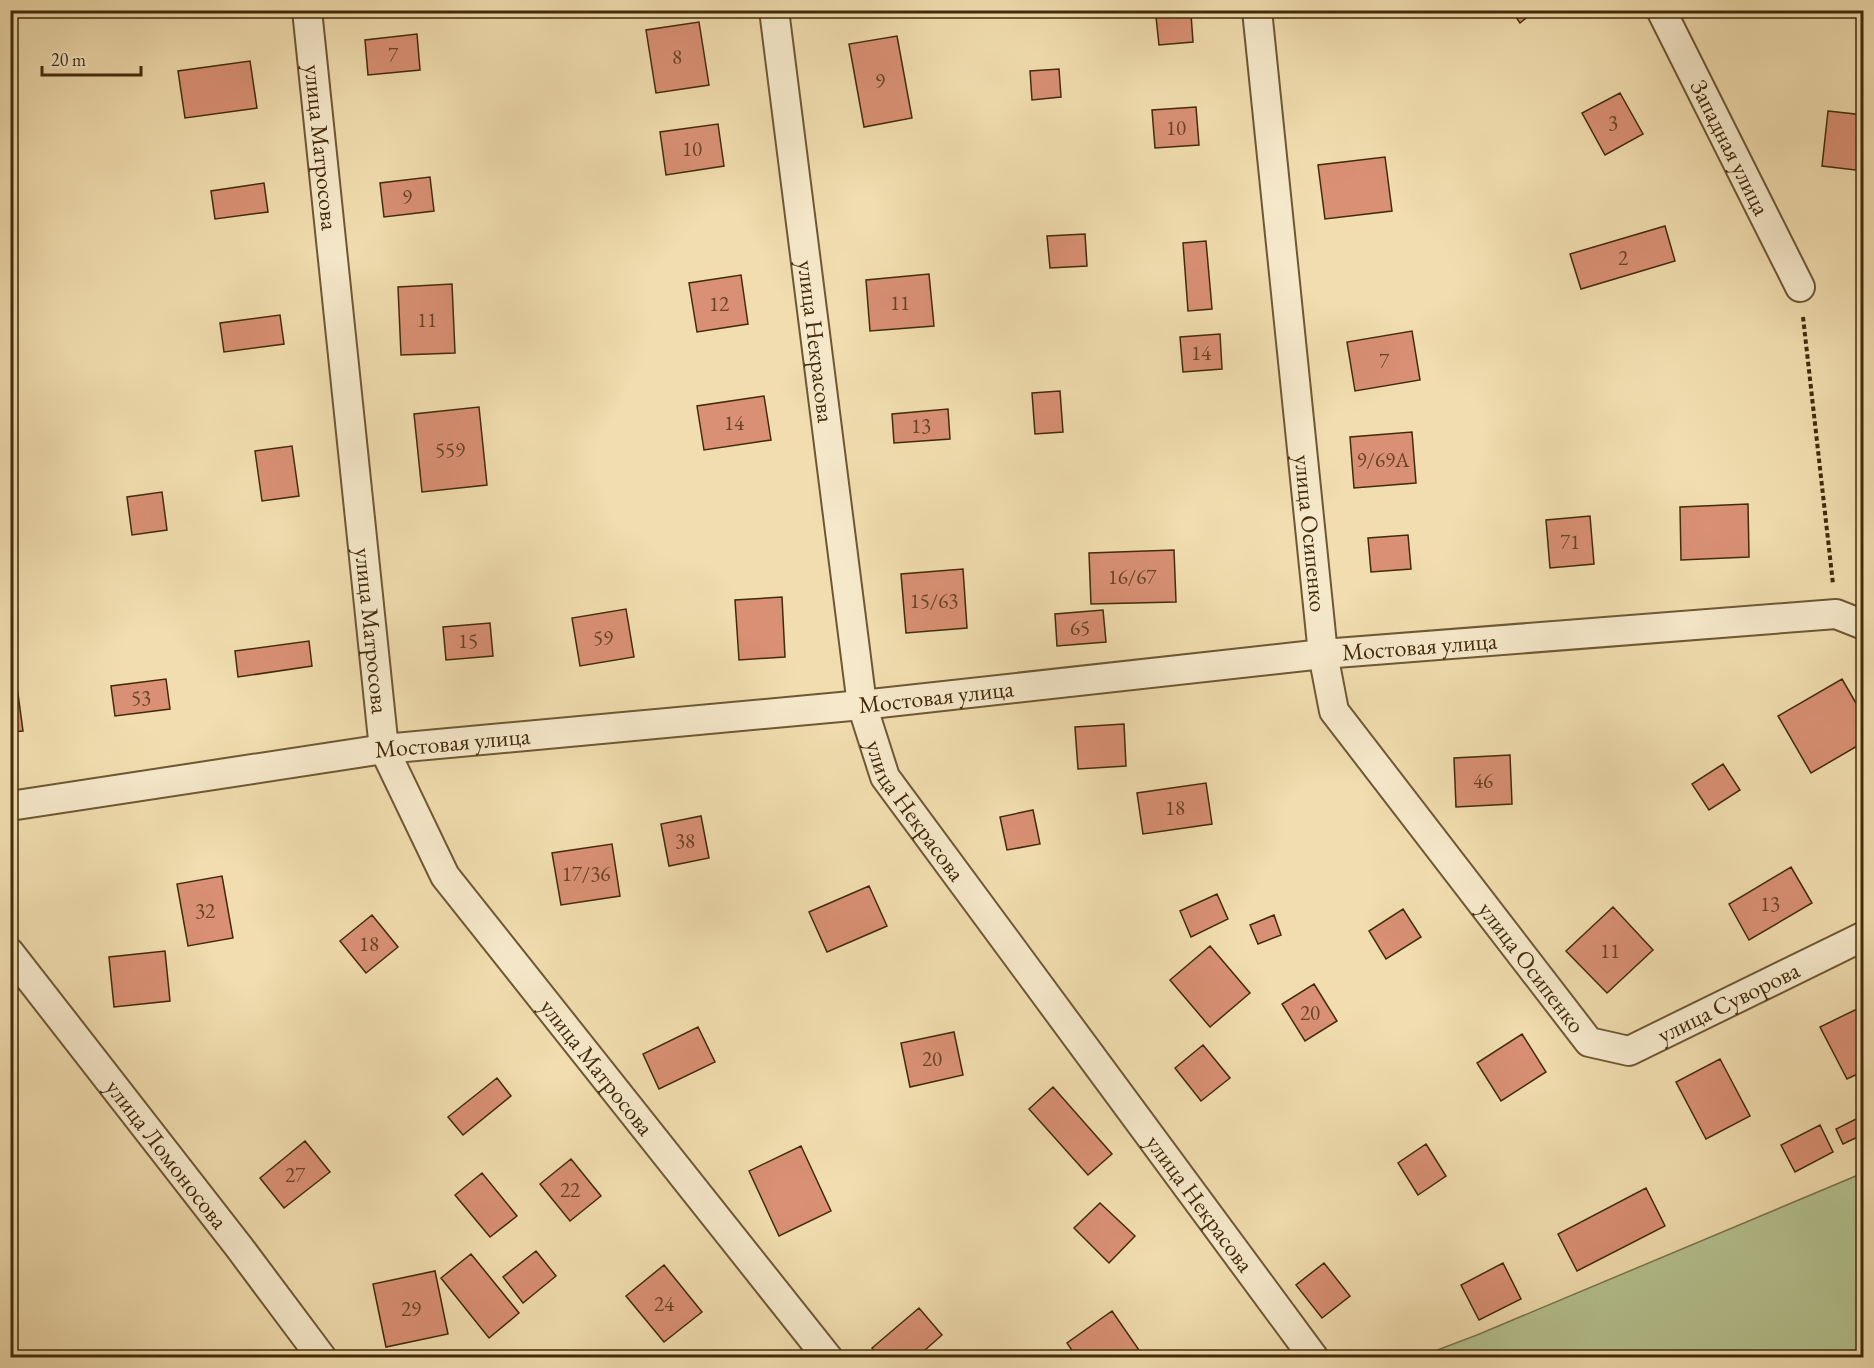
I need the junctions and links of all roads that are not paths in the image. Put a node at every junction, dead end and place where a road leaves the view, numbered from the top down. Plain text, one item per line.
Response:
1 (307, 10) edge
2 (774, 10) edge
3 (1257, 10) edge
4 (1661, 10) edge
5 (1800, 287) road end
6 (1863, 625) edge
7 (1323, 654) junction
8 (862, 705) junction
9 (384, 749) junction
10 (10, 806) edge
11 (1863, 936) edge
12 (10, 953) edge
13 (1589, 1042) joint
14 (321, 1358) edge
15 (828, 1358) edge
16 (1314, 1358) edge

1 - 9 street, улица Матросова
2 - 8 street, улица Некрасова
3 - 7 street, улица Осипенко
4 - 5 street, Западная улица
6 - 7 street, Мостовая улица
7 - 8 street, Мостовая улица
7 - 13 street, улица Осипенко
8 - 9 street, Мостовая улица
8 - 16 street, улица Некрасова
9 - 10 street, Мостовая улица
9 - 15 street, улица Матросова
11 - 13 street, улица Суворова
12 - 14 street, улица Ломоносова

